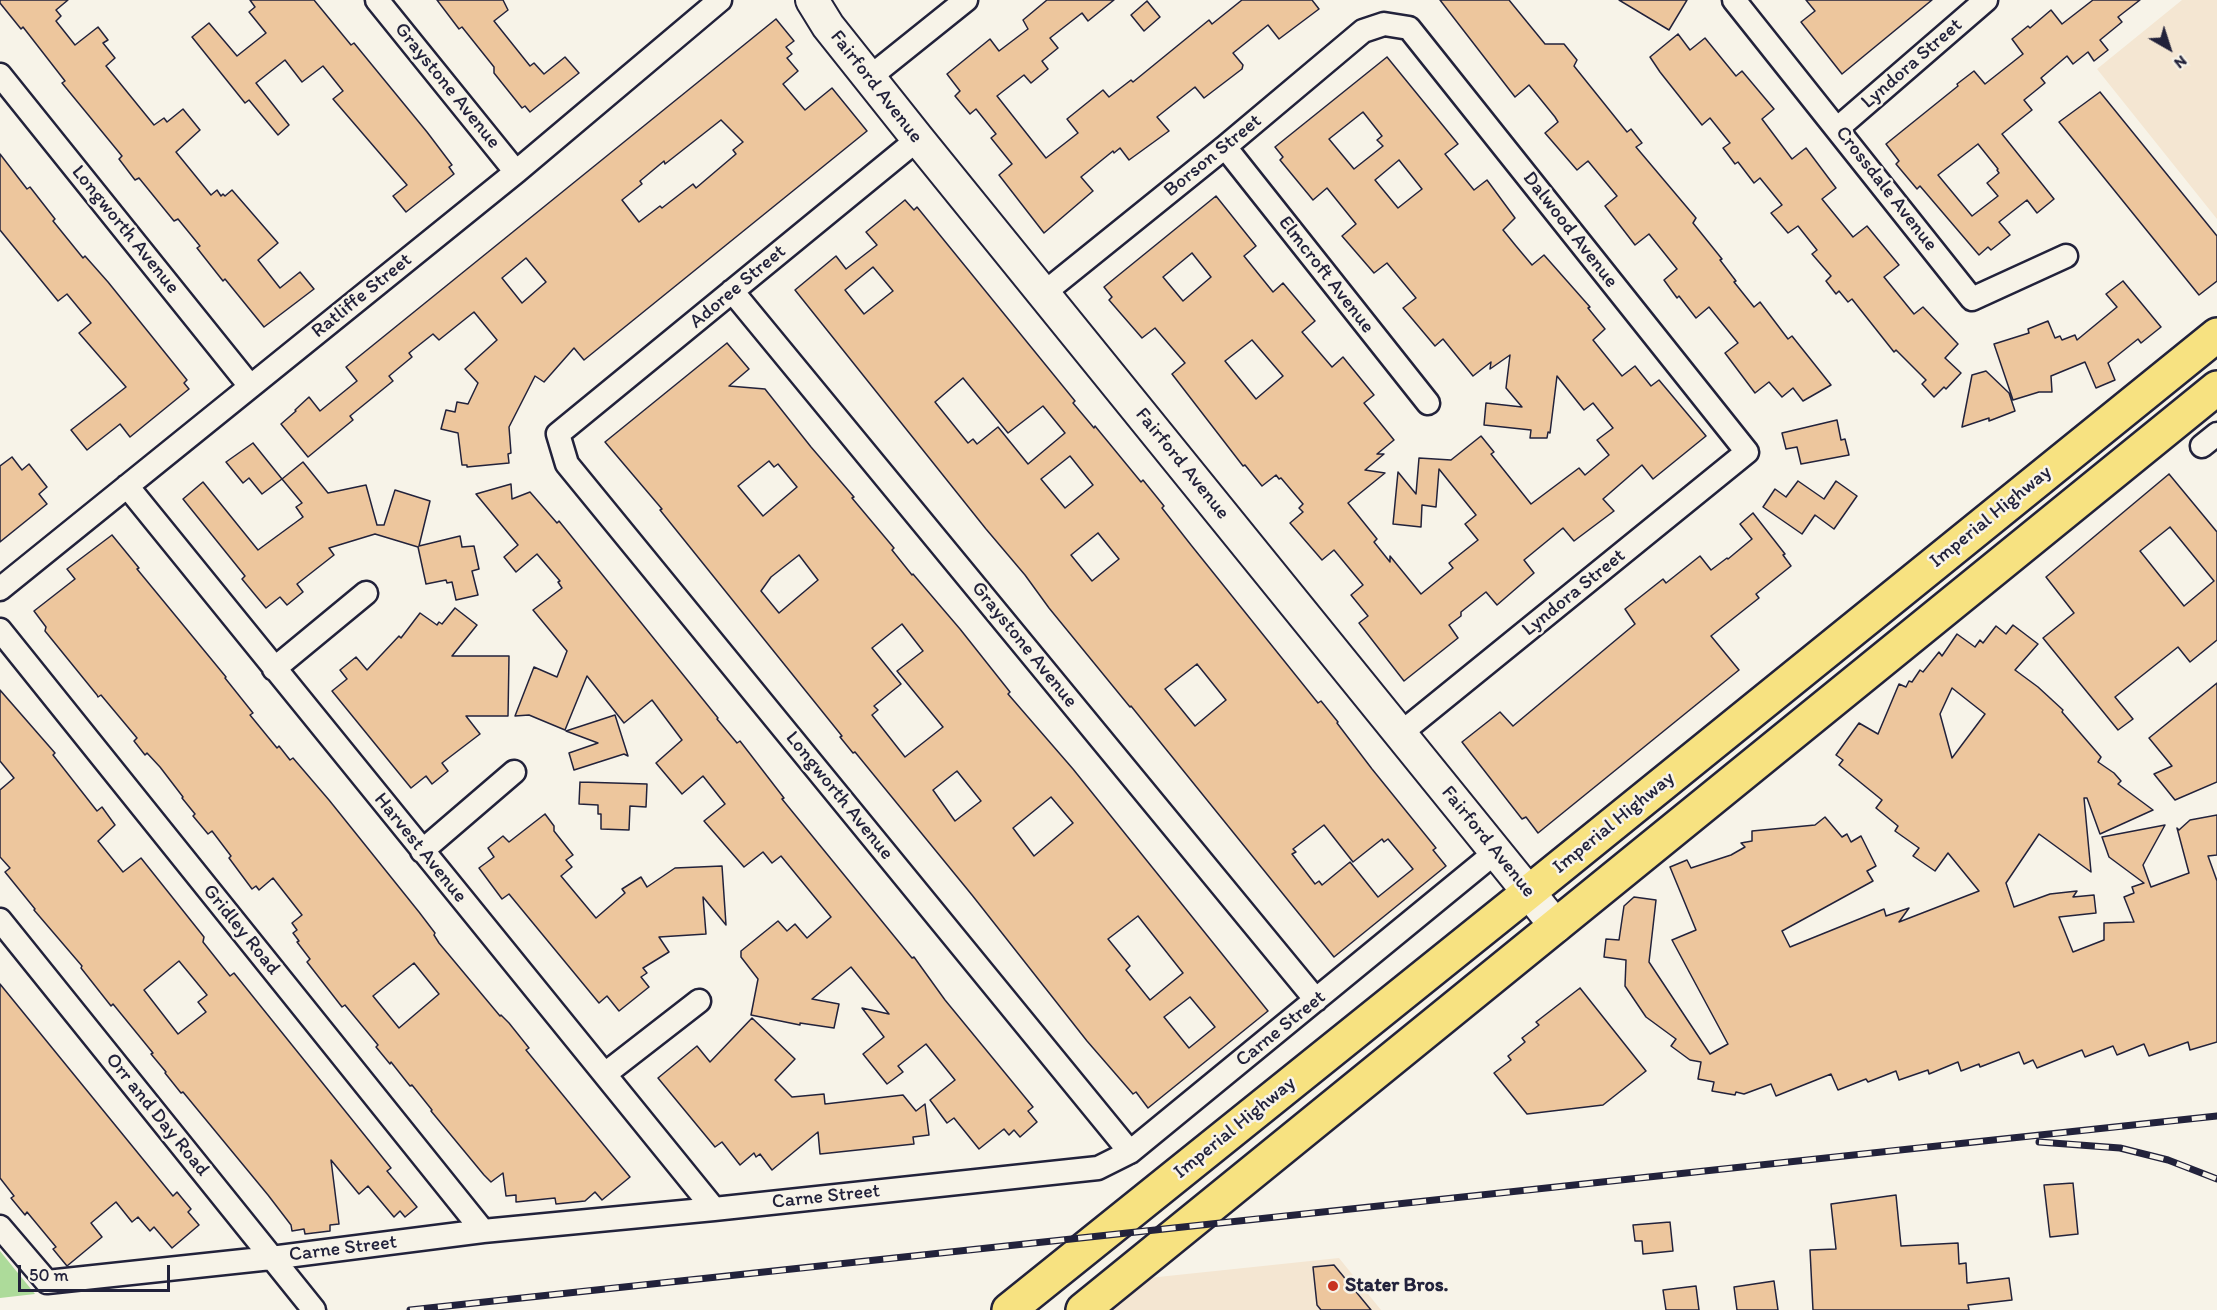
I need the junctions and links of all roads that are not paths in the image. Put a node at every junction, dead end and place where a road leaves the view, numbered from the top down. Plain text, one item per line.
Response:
1 (378, 0) edge
2 (720, 0) edge
3 (812, 0) edge
4 (966, 0) edge
5 (1734, 0) edge
6 (1986, 0) edge
7 (1384, 24) joint
8 (0, 75) edge
9 (870, 77) junction
10 (1838, 128) junction
11 (918, 139) junction
12 (1225, 147) junction
13 (516, 172) junction
14 (2066, 256) dead end
15 (732, 291) junction
16 (1044, 293) junction
17 (2217, 335) edge
18 (250, 386) junction
19 (2217, 388) edge
20 (1428, 403) dead end
21 (558, 434) joint
22 (1747, 452) joint
23 (127, 486) junction
24 (0, 589) edge
25 (366, 593) dead end
26 (0, 630) edge
27 (274, 669) junction
28 (1401, 734) junction
29 (514, 772) dead end
30 (422, 851) junction
31 (1497, 851) junction
32 (1530, 892) junction
33 (0, 920) edge
34 (1556, 926) junction
35 (1316, 1000) junction
36 (699, 1001) dead end
37 (605, 1074) junction
38 (1130, 1152) junction
39 (714, 1209) junction
40 (0, 1227) edge
41 (483, 1231) junction
42 (271, 1258) junction
43 (314, 1310) edge
44 (1010, 1310) edge
45 (1083, 1310) edge

1 - 13 street, Graystone Avenue
2 - 13 street, Ratliffe Street
3 - 9 street, Fairford Avenue
4 - 9 street
5 - 10 street, Crossdale Avenue
6 - 10 street, Lyndora Street
7 - 12 street, Borson Street
7 - 22 street, Dalwood Avenue
8 - 18 street, Longworth Avenue
9 - 11 street, Fairford Avenue
10 - 14 street, Crossdale Avenue
11 - 15 street, Adoree Street
11 - 16 street, Fairford Avenue
12 - 16 street, Borson Street
12 - 20 street, Elmcroft Avenue
13 - 18 street, Ratliffe Street
15 - 21 street, Adoree Street
15 - 35 street, Graystone Avenue
16 - 28 street, Fairford Avenue
17 - 32 main road, Imperial Highway
18 - 23 street, Ratliffe Street
19 - 34 main road
21 - 38 street, Longworth Avenue
22 - 28 street, Lyndora Street
23 - 24 street, Ratliffe Street
23 - 27 street, Harvest Avenue
25 - 27 street
26 - 41 street, Gridley Road
27 - 30 street, Harvest Avenue
28 - 31 street, Fairford Avenue
29 - 30 street
30 - 37 street, Harvest Avenue
31 - 32 street, Fairford Avenue
31 - 35 street, Carne Street
32 - 34 street, Fairford Avenue
32 - 44 main road, Imperial Highway
33 - 42 street, Orr and Day Road
34 - 45 main road
35 - 38 street, Carne Street
36 - 37 street
37 - 39 street, Harvest Avenue
38 - 39 street, Carne Street
39 - 41 street, Carne Street
40 - 42 street, Carne Street
41 - 42 street, Carne Street
42 - 43 street, Orr and Day Road

